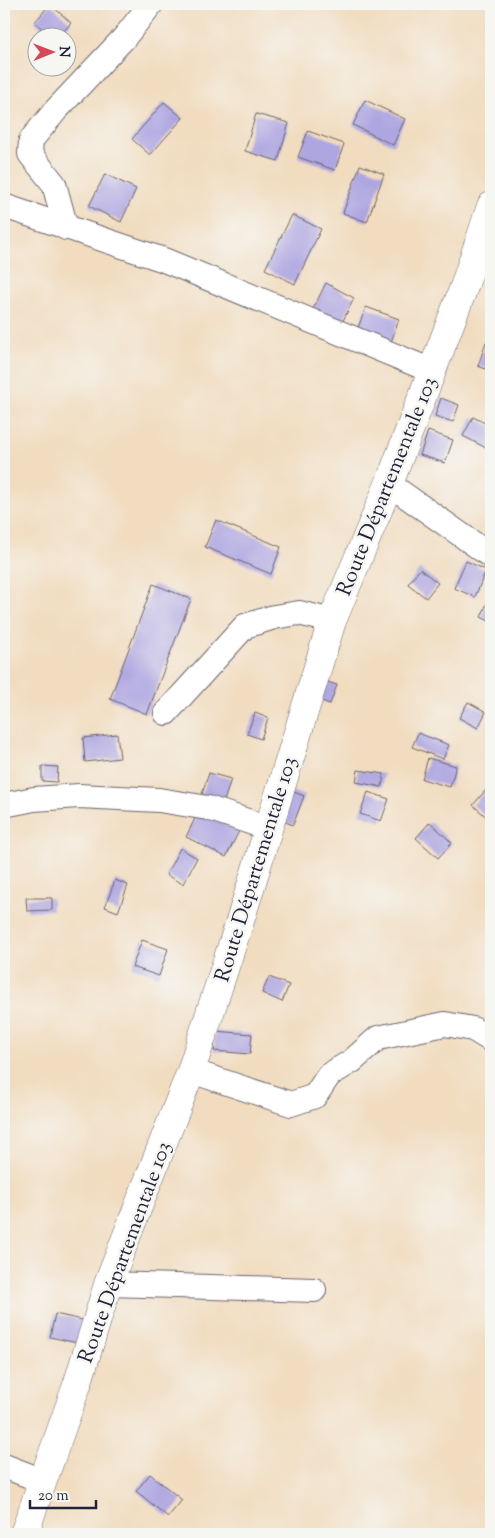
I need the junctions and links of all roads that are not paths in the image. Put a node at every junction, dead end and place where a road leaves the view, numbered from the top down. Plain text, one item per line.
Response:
1 (151, 4) edge
2 (4, 206) edge
3 (489, 222) edge
4 (66, 228) junction
5 (432, 371) junction
6 (389, 484) junction
7 (491, 556) edge
8 (332, 621) junction
9 (166, 713) dead end
10 (4, 805) edge
11 (268, 828) junction
12 (491, 1040) edge
13 (191, 1071) junction
14 (108, 1284) junction
15 (314, 1290) dead end
16 (4, 1466) edge
17 (43, 1481) junction
18 (24, 1534) edge

1 - 4 street
2 - 4 street
3 - 5 main road, Route Départementale 103
4 - 5 street
5 - 6 main road, Route Départementale 103
6 - 7 street
6 - 8 main road, Route Départementale 103
8 - 9 street
8 - 11 main road, Route Départementale 103
10 - 11 street
11 - 13 main road, Route Départementale 103
12 - 13 street
13 - 14 main road, Route Départementale 103
14 - 15 street
14 - 17 main road, Route Départementale 103
16 - 17 street
17 - 18 main road, Route Départementale 103

